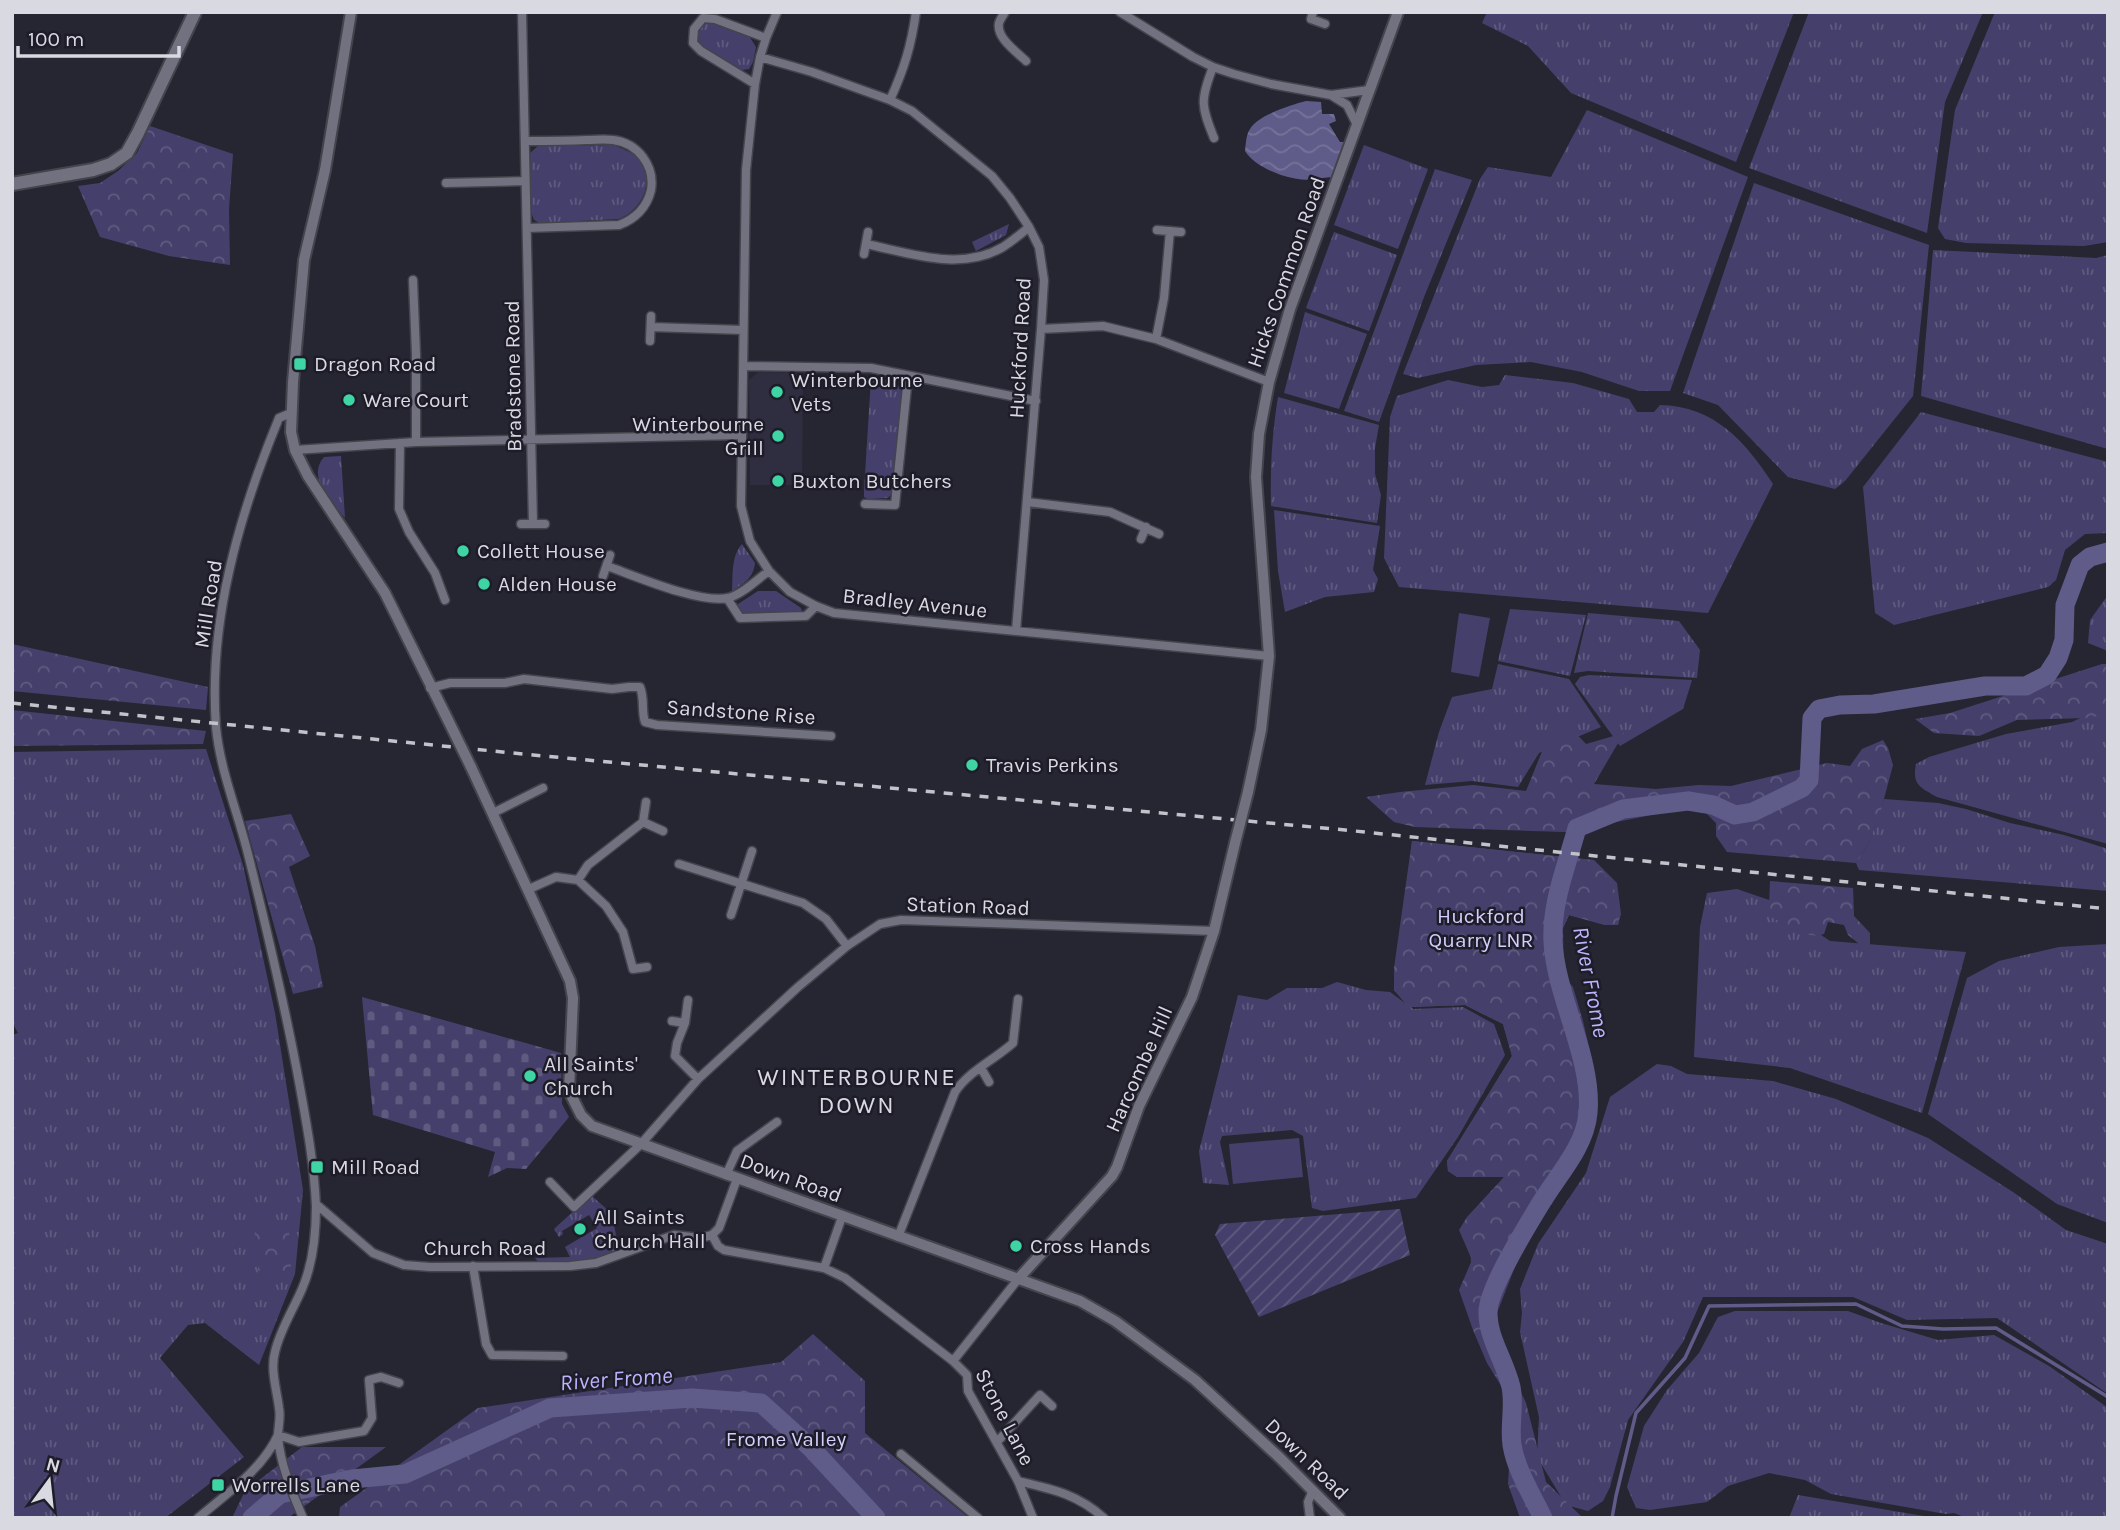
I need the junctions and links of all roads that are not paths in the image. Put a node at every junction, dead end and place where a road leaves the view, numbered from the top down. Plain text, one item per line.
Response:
1 (195, 12) edge
2 (351, 12) edge
3 (522, 12) edge
4 (777, 12) edge
5 (909, 12) edge
6 (1005, 12) edge
7 (1120, 12) edge
8 (1313, 12) edge
9 (1398, 12) edge
10 (916, 13) edge
11 (1325, 24) dead end
12 (766, 38) junction
13 (760, 57) junction
14 (1026, 61) dead end
15 (1213, 67) junction
16 (755, 84) junction
17 (1369, 90) junction
18 (1331, 95) junction
19 (890, 100) junction
20 (1357, 125) junction
21 (1214, 138) dead end
22 (526, 141) junction
23 (525, 181) junction
24 (446, 183) dead end
25 (12, 184) edge
26 (1029, 227) junction
27 (527, 228) junction
28 (1157, 230) dead end
29 (1170, 231) junction
30 (868, 232) dead end
31 (1181, 232) dead end
32 (866, 244) junction
33 (864, 254) dead end
34 (413, 280) dead end
35 (651, 316) dead end
36 (651, 327) junction
37 (1041, 329) junction
38 (743, 330) junction
39 (1156, 340) junction
40 (650, 341) dead end
41 (743, 366) junction
42 (908, 376) junction
43 (1269, 382) junction
44 (1036, 401) junction
45 (291, 413) junction
46 (742, 435) junction
47 (532, 439) junction
48 (416, 442) junction
49 (400, 443) junction
50 (295, 450) junction
51 (1027, 502) junction
52 (864, 504) dead end
53 (521, 524) dead end
54 (533, 524) junction
55 (545, 524) dead end
56 (1146, 527) junction
57 (1159, 534) dead end
58 (1141, 539) dead end
59 (610, 555) dead end
60 (607, 566) junction
61 (769, 571) junction
62 (603, 576) dead end
63 (727, 598) junction
64 (445, 600) dead end
65 (816, 606) junction
66 (1016, 631) junction
67 (1269, 656) junction
68 (430, 688) junction
69 (831, 736) dead end
70 (543, 788) dead end
71 (646, 802) dead end
72 (492, 813) junction
73 (643, 822) junction
74 (663, 831) dead end
75 (1235, 843) joint
76 (752, 851) dead end
77 (679, 864) dead end
78 (578, 880) junction
79 (742, 882) junction
80 (529, 889) junction
81 (731, 915) dead end
82 (1214, 931) junction
83 (847, 946) junction
84 (647, 967) dead end
85 (1018, 999) dead end
86 (688, 1000) dead end
87 (672, 1021) dead end
88 (685, 1023) junction
89 (981, 1068) junction
90 (698, 1079) junction
91 (989, 1082) dead end
92 (778, 1122) dead end
93 (640, 1144) junction
94 (732, 1177) junction
95 (550, 1182) dead end
96 (316, 1204) junction
97 (842, 1217) junction
98 (712, 1235) junction
99 (898, 1237) junction
100 (473, 1266) junction
101 (824, 1268) junction
102 (1019, 1278) junction
103 (563, 1356) dead end
104 (953, 1361) junction
105 (399, 1382) dead end
106 (1052, 1406) dead end
107 (278, 1435) junction
108 (997, 1442) junction
109 (901, 1454) dead end
110 (1018, 1481) junction
111 (1313, 1490) junction
112 (302, 1515) edge
113 (198, 1518) edge
114 (978, 1518) edge
115 (1033, 1518) edge
116 (1104, 1518) edge
117 (1310, 1518) edge
118 (1340, 1518) edge

1 - 25 main road
2 - 45 street
3 - 22 street, Bradstone Road
4 - 12 street, Bradley Avenue
5 - 10 street
6 - 14 street
7 - 15 street
8 - 11 street
9 - 17 street, Hicks Common Road
10 - 19 street
12 - 13 street, Bradley Avenue
12 - 16 street
13 - 16 street, Bradley Avenue
13 - 19 street, Huckford Road
15 - 18 street
15 - 21 street
16 - 38 street, Bradley Avenue
17 - 18 street
17 - 20 street, Hicks Common Road
18 - 20 street
19 - 26 street, Huckford Road
20 - 43 street, Hicks Common Road
22 - 23 street, Bradstone Road
22 - 27 street
23 - 24 street
23 - 27 street, Bradstone Road
26 - 32 street
26 - 37 street, Huckford Road
27 - 47 street, Bradstone Road
28 - 29 street
29 - 31 street
29 - 39 street
30 - 32 street
32 - 33 street
34 - 48 street
35 - 36 street
36 - 38 street
36 - 40 street
37 - 39 street
37 - 44 street, Huckford Road
38 - 41 street, Bradley Avenue
39 - 43 street
41 - 42 street
41 - 46 street, Bradley Avenue
42 - 44 street
42 - 52 street
43 - 67 street, Hicks Common Road
44 - 51 street, Huckford Road
45 - 50 street
45 - 96 street, Mill Road
46 - 47 street
46 - 61 street, Bradley Avenue
47 - 48 street
47 - 54 street, Bradstone Road
48 - 49 street
49 - 50 street
49 - 64 street
50 - 68 street
51 - 56 street
51 - 66 street, Huckford Road
53 - 54 street
54 - 55 street
56 - 57 street
56 - 58 street
59 - 60 street
60 - 62 street
60 - 63 street
61 - 63 street
61 - 65 street, Bradley Avenue
63 - 65 street
65 - 66 street, Bradley Avenue
66 - 67 street, Bradley Avenue
67 - 75 street, Hicks Common Road, bridge
68 - 69 street, Sandstone Rise
68 - 72 street, Down Road, bridge
70 - 72 street
71 - 73 street
72 - 80 street, Down Road
73 - 74 street
73 - 78 street
75 - 82 street, Harcombe Hill
76 - 79 street
77 - 79 street
78 - 80 street
78 - 84 street
79 - 81 street
79 - 83 street
80 - 93 street, Down Road
82 - 83 street, Station Road
82 - 102 street, Harcombe Hill
83 - 90 street, Station Road
85 - 89 street
86 - 88 street
87 - 88 street
88 - 90 street
89 - 91 street
89 - 99 street
90 - 93 street, Station Road
92 - 94 street
93 - 94 street, Down Road
93 - 95 street, Station Road
94 - 97 street, Down Road
94 - 98 street
96 - 100 street, Church Road
96 - 107 street, Mill Road
97 - 99 street, Down Road
97 - 101 street
98 - 100 street, Church Road
98 - 101 street
99 - 102 street, Down Road
100 - 103 street
101 - 104 street
102 - 104 street
102 - 111 street, Down Road
104 - 108 street, Stone Lane
105 - 107 street
106 - 108 street
107 - 112 street, Mill Road
107 - 113 street
108 - 110 street, Stone Lane
109 - 114 street
110 - 115 street
110 - 116 street, Stone Lane
111 - 117 street
111 - 118 street, Down Road

